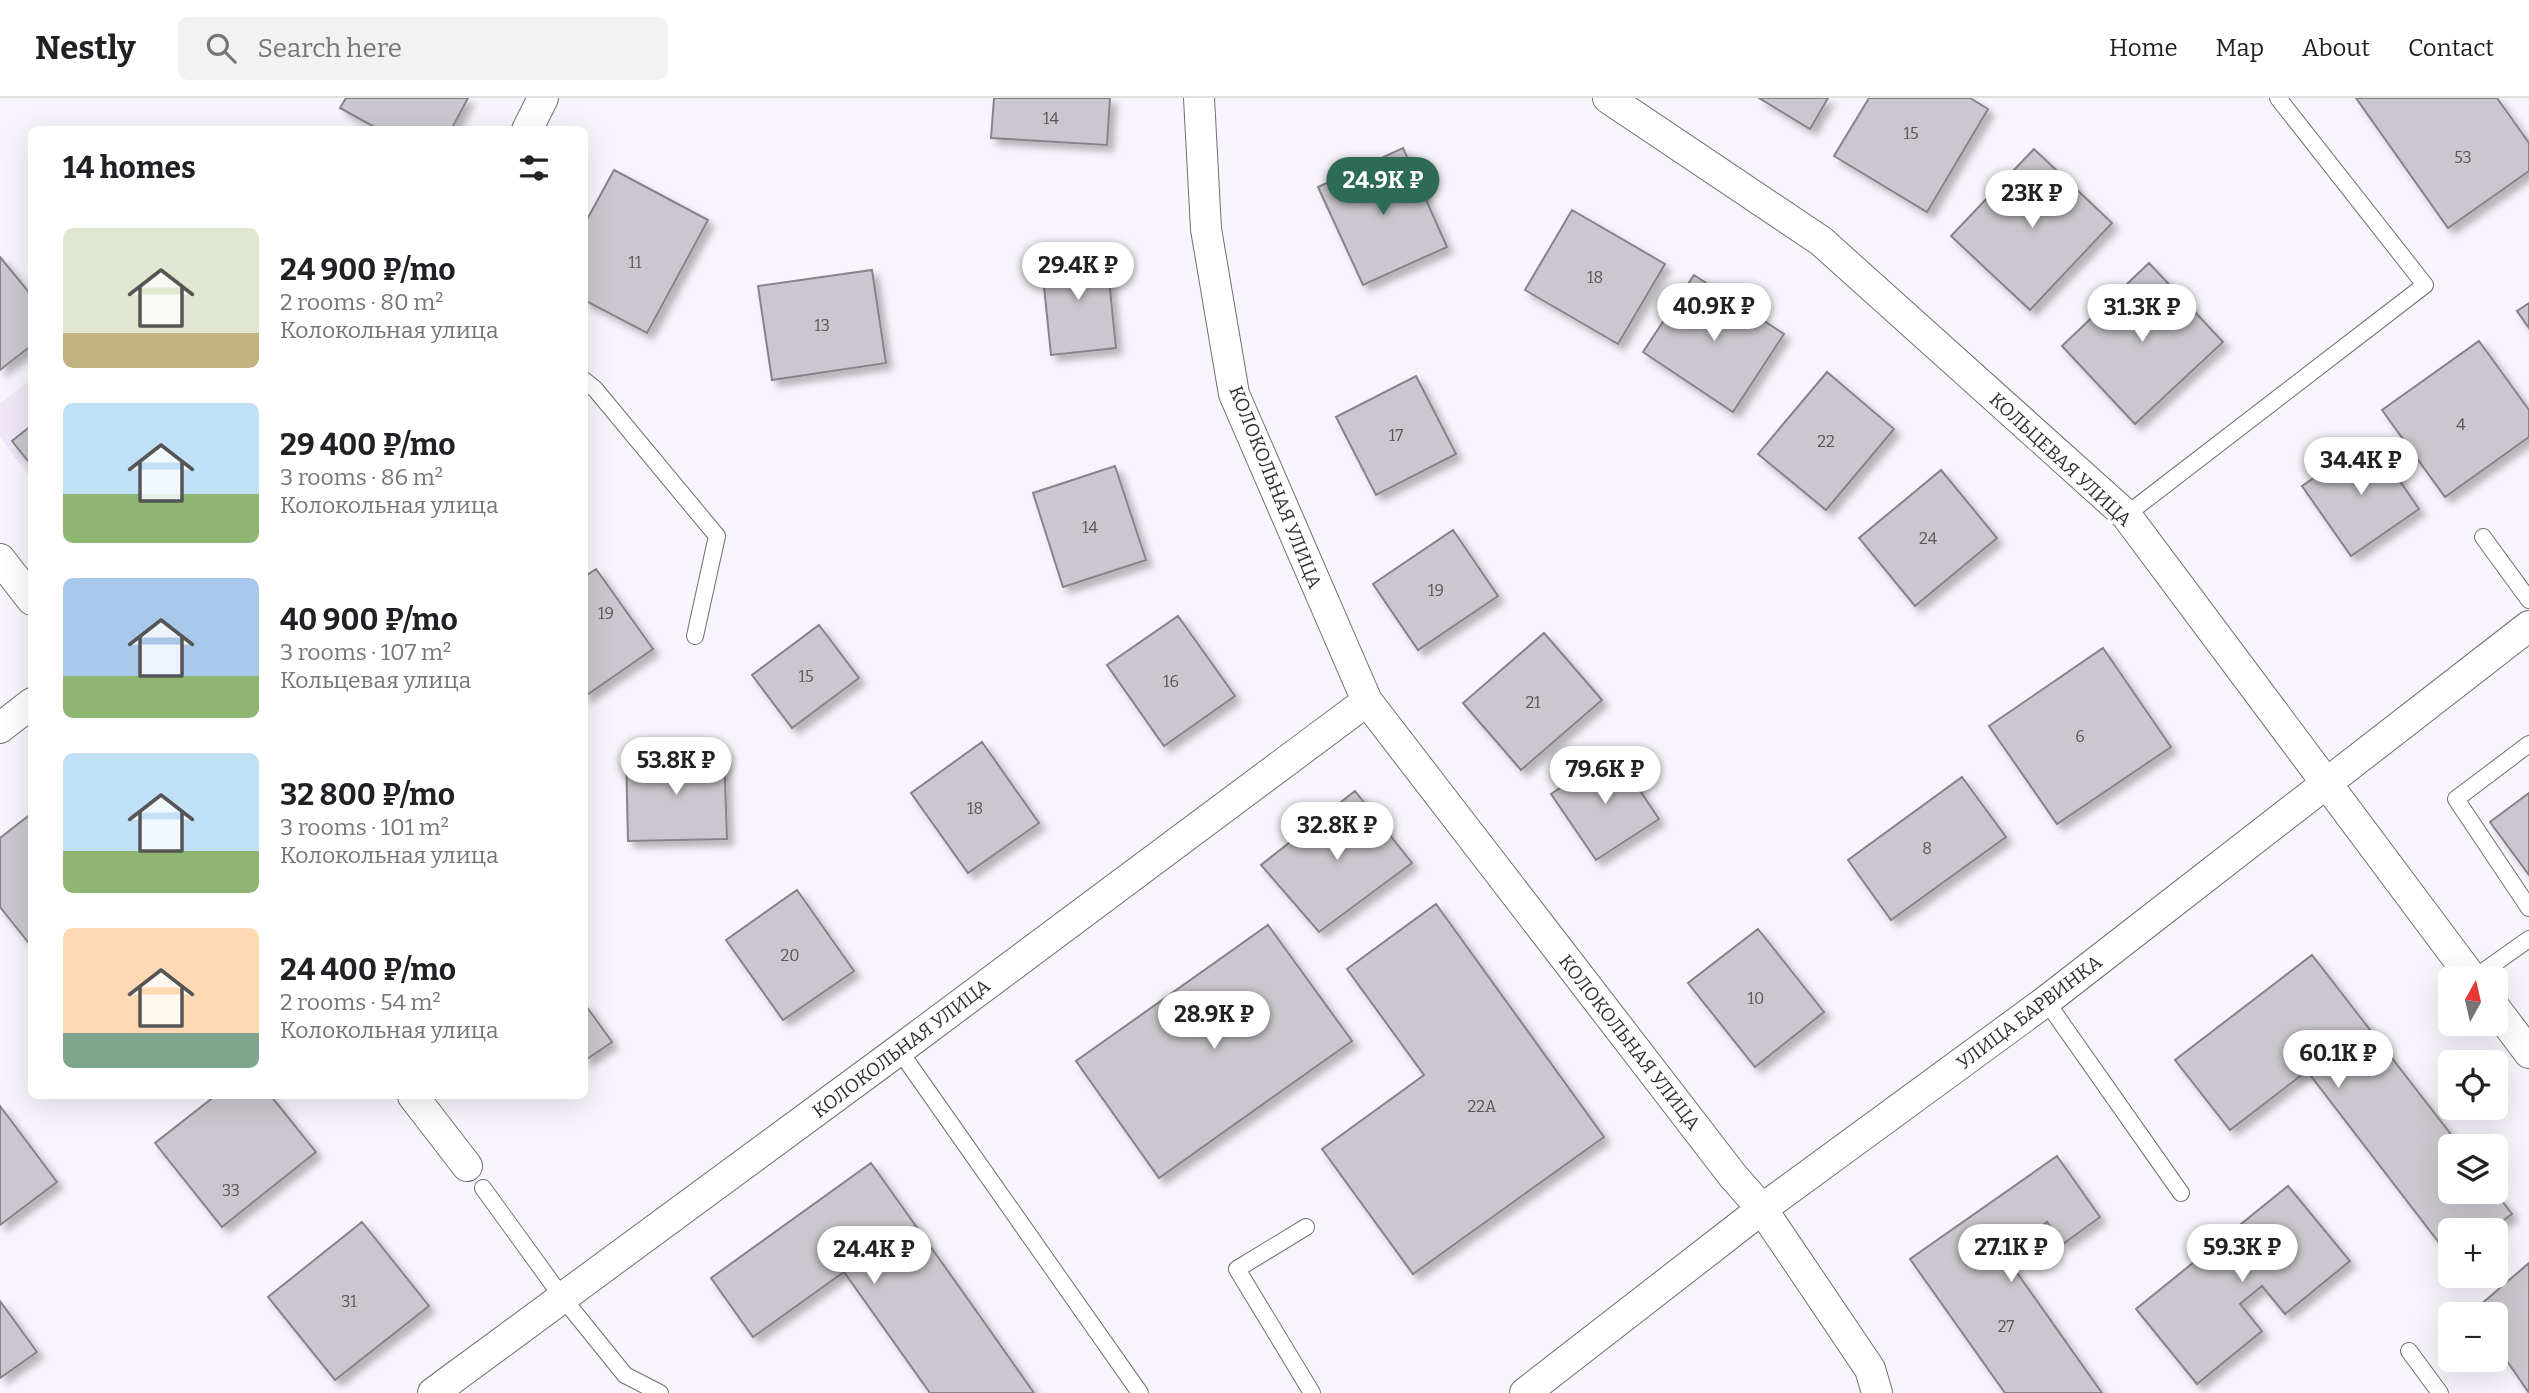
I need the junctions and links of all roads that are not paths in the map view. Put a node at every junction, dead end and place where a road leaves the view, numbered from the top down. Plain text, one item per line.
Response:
1 (543, 98) edge
2 (1199, 98) edge
3 (1608, 98) edge
4 (2278, 98) edge
5 (529, 126) edge
6 (588, 383) edge
7 (2126, 515) junction
8 (2483, 537) dead end
9 (0, 559) edge
10 (28, 595) edge
11 (2529, 600) edge
12 (2529, 626) edge
13 (695, 636) dead end
14 (1367, 701) junction
15 (28, 706) edge
16 (0, 728) edge
17 (2529, 744) edge
18 (2325, 784) junction
19 (2529, 908) edge
20 (2529, 939) edge
21 (2464, 966) edge
22 (2490, 966) edge
23 (2046, 1001) junction
24 (2508, 1025) edge
25 (899, 1050) junction
26 (2529, 1053) edge
27 (415, 1099) edge
28 (475, 1177) joint
29 (2181, 1193) dead end
30 (1762, 1209) junction
31 (1306, 1227) dead end
32 (562, 1297) junction
33 (2409, 1351) dead end
34 (433, 1393) edge
35 (660, 1393) edge
36 (1140, 1393) edge
37 (1312, 1393) edge
38 (1525, 1393) edge
39 (1877, 1393) edge
40 (2440, 1393) edge

1 - 5 street
2 - 14 street, КОЛОКОЛЬНАЯ УЛИЦА
3 - 7 street, КОЛЬЦЕВАЯ УЛИЦА
4 - 7 lane
6 - 13 lane
7 - 18 street, КОЛЬЦЕВАЯ УЛИЦА
8 - 11 lane
9 - 10 street
12 - 18 street, УЛИЦА БАРВИНКА
14 - 25 street, КОЛОКОЛЬНАЯ УЛИЦА
14 - 30 street, КОЛОКОЛЬНАЯ УЛИЦА
15 - 16 street
17 - 19 lane
18 - 21 street, КОЛЬЦЕВАЯ УЛИЦА
18 - 23 street, УЛИЦА БАРВИНКА
20 - 22 lane
23 - 29 lane
23 - 30 street, УЛИЦА БАРВИНКА
24 - 26 street
25 - 32 street, КОЛОКОЛЬНАЯ УЛИЦА
25 - 36 lane
27 - 28 street
28 - 32 lane
30 - 38 street, УЛИЦА БАРВИНКА
30 - 39 street, КОЛОКОЛЬНАЯ УЛИЦА
31 - 37 lane
32 - 34 street, КОЛОКОЛЬНАЯ УЛИЦА
32 - 35 lane
33 - 40 lane

